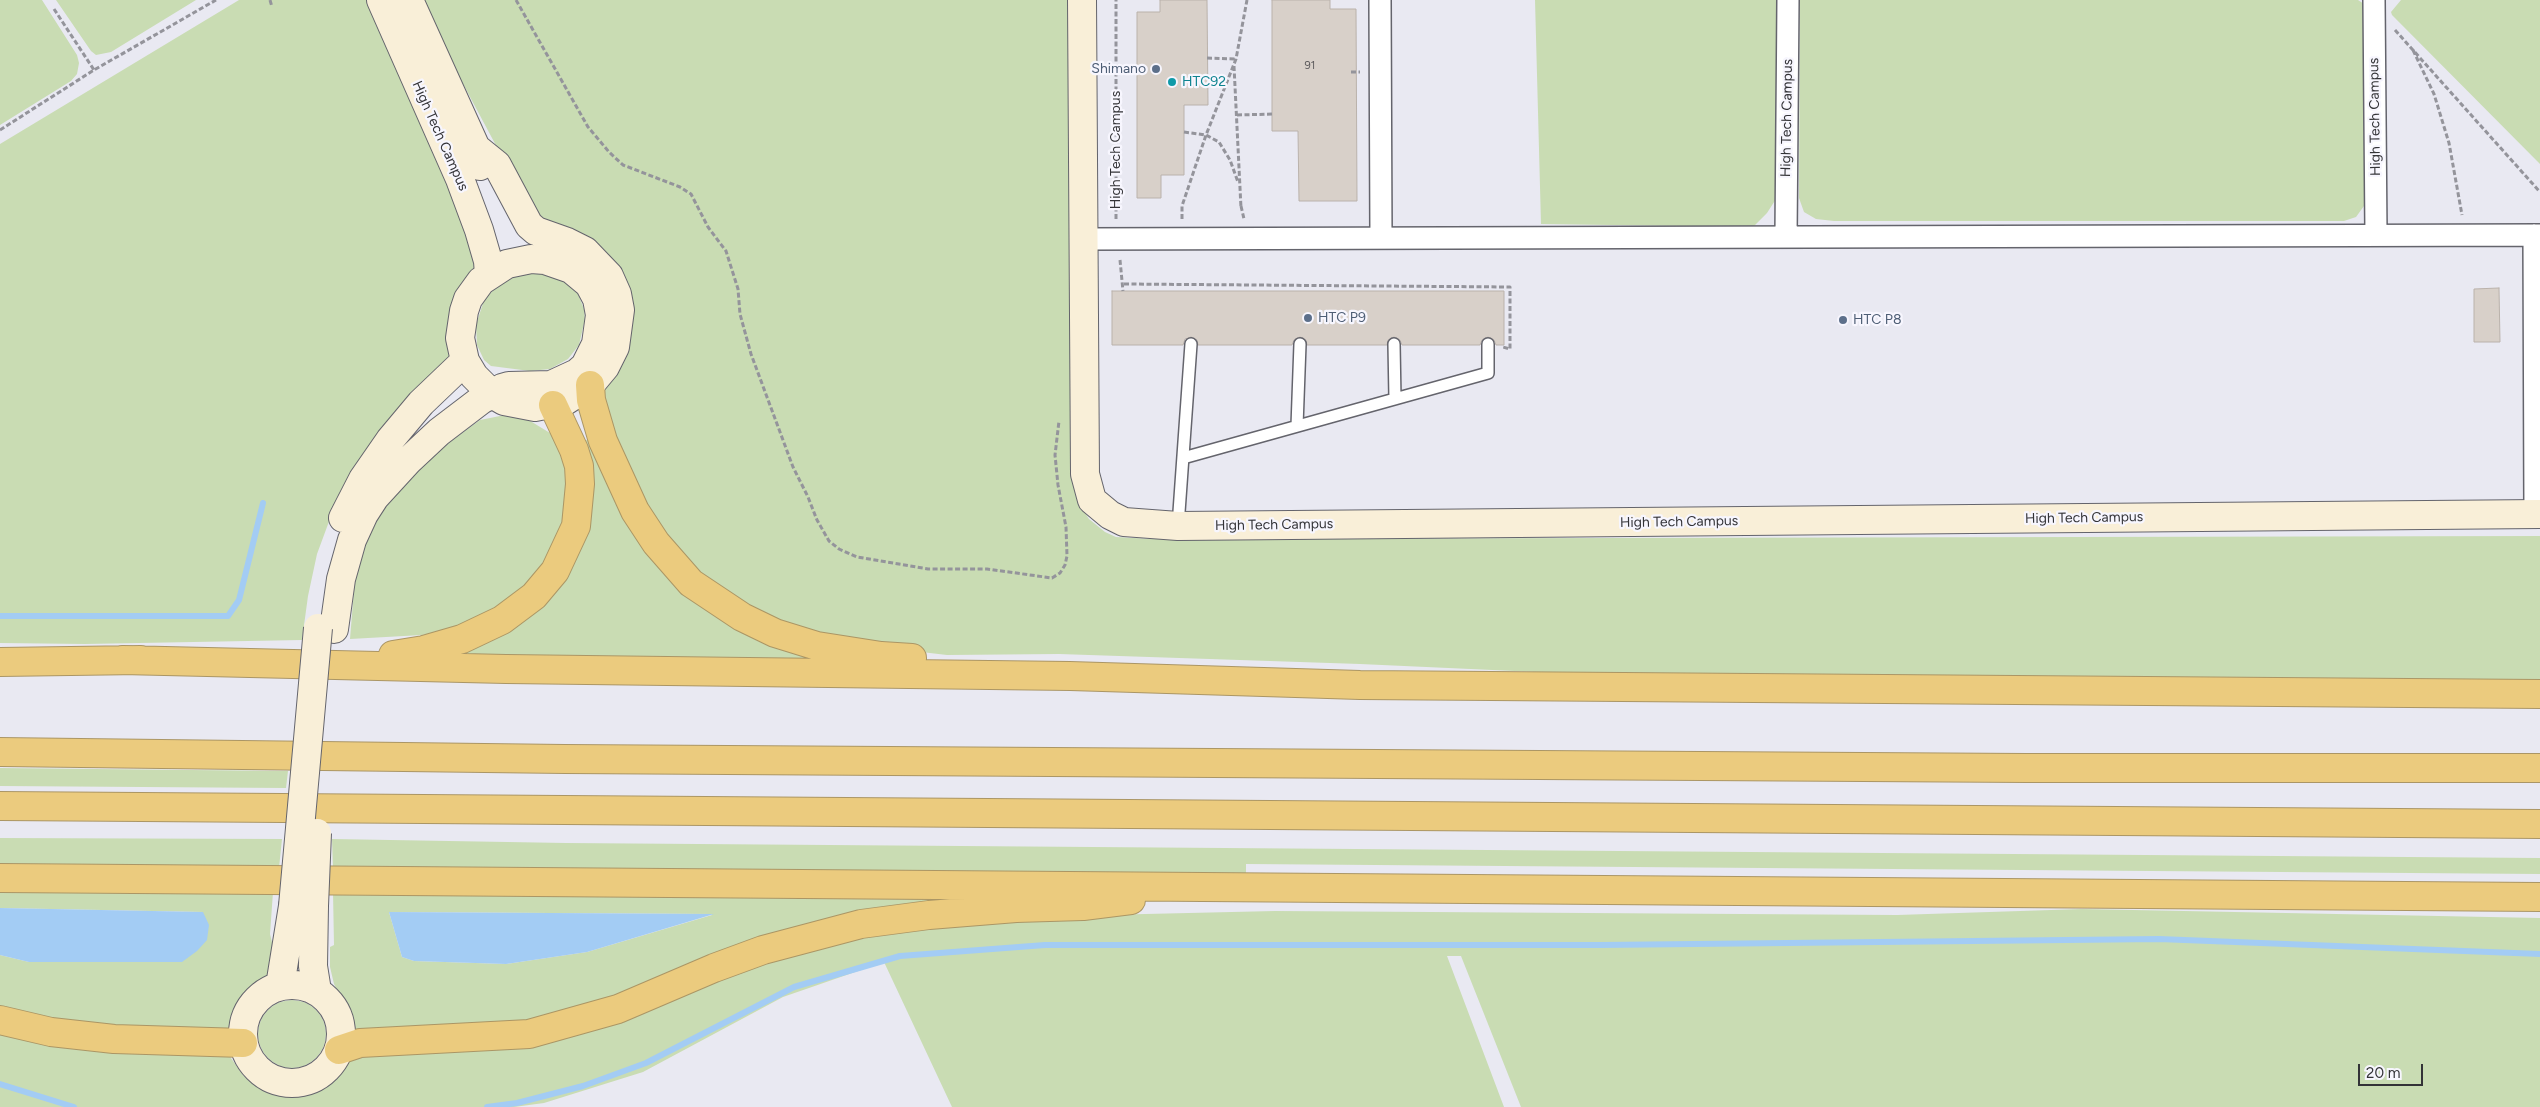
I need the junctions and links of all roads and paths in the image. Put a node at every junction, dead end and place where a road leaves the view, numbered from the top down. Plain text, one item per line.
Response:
1 (216, 0) edge
2 (270, 0) edge
3 (381, 0) edge
4 (410, 0) edge
5 (516, 0) edge
6 (1082, 0) edge
7 (1116, 0) edge
8 (1247, 0) edge
9 (1380, 0) edge
10 (1788, 0) edge
11 (2374, 4) edge
12 (272, 7) dead end
13 (54, 9) dead end
14 (2412, 47) junction
15 (1207, 58) dead end
16 (1236, 59) junction
17 (1234, 65) junction
18 (94, 70) junction
19 (1274, 114) dead end
20 (1236, 115) junction
21 (0, 130) edge
22 (1184, 132) dead end
23 (1206, 135) junction
24 (476, 148) junction
25 (2540, 192) edge
26 (1241, 208) junction
27 (2376, 234) junction
28 (2465, 234) junction
29 (2537, 235) edge
30 (1786, 236) junction
31 (1381, 238) junction
32 (1085, 239) junction
33 (1116, 239) junction
34 (1181, 239) junction
35 (1249, 239) junction
36 (531, 259) junction
37 (489, 275) junction
38 (1124, 284) junction
39 (1123, 291) dead end
40 (1191, 344) dead end
41 (1300, 344) dead end
42 (1394, 344) dead end
43 (1488, 344) joint
44 (466, 361) junction
45 (587, 375) junction
46 (492, 394) junction
47 (1394, 399) junction
48 (553, 405) junction
49 (1060, 414) dead end
50 (1297, 426) junction
51 (1183, 458) junction
52 (2537, 514) edge
53 (1178, 526) junction
54 (326, 628) junction
55 (122, 660) junction
56 (0, 662) edge
57 (1070, 676) junction
58 (2540, 694) edge
59 (0, 752) edge
60 (2540, 768) edge
61 (0, 806) edge
62 (2540, 824) edge
63 (0, 878) edge
64 (1231, 886) junction
65 (2540, 896) edge
66 (304, 906) junction
67 (280, 986) junction
68 (317, 991) junction
69 (0, 1020) edge
70 (243, 1043) junction
71 (339, 1050) junction

1 - 18 path
2 - 12 path
3 - 37 street, High Tech Campus
4 - 24 street, High Tech Campus
5 - 49 path
6 - 32 street, High Tech Campus
7 - 33 path, High Tech Campus
8 - 16 path
9 - 31 street
10 - 30 street, High Tech Campus
11 - 14 path
11 - 27 street, High Tech Campus
13 - 18 path
14 - 25 path
14 - 28 path
15 - 16 path
16 - 17 path
17 - 20 path
17 - 23 path
18 - 21 path
19 - 20 path
20 - 26 path
22 - 23 path
23 - 26 path
23 - 34 path
24 - 36 street, High Tech Campus
24 - 45 street, High Tech Campus
26 - 35 path
27 - 28 street, High Tech Campus
27 - 30 street, High Tech Campus
28 - 29 street, High Tech Campus
29 - 52 street, High Tech Campus
30 - 31 street, High Tech Campus
31 - 35 street, High Tech Campus
32 - 33 street, High Tech Campus
32 - 53 street, High Tech Campus
33 - 34 street, High Tech Campus
33 - 38 path
34 - 35 street, High Tech Campus
36 - 37 street
36 - 45 street
37 - 44 street
38 - 39 path
38 - 43 path
40 - 51 lane
41 - 50 lane
42 - 47 lane
43 - 47 lane
44 - 46 street
44 - 54 street
45 - 46 street
45 - 48 street
45 - 57 highway
46 - 48 street
46 - 54 street
47 - 50 lane
48 - 55 highway
50 - 51 lane
51 - 53 lane
52 - 53 street, High Tech Campus
54 - 66 street, bridge
55 - 56 highway
55 - 57 highway
57 - 58 highway
59 - 60 highway
61 - 62 highway
63 - 64 highway
64 - 65 highway
64 - 71 highway
66 - 67 street
66 - 68 street
67 - 68 street
67 - 70 street
68 - 71 street
69 - 70 highway
70 - 71 street

